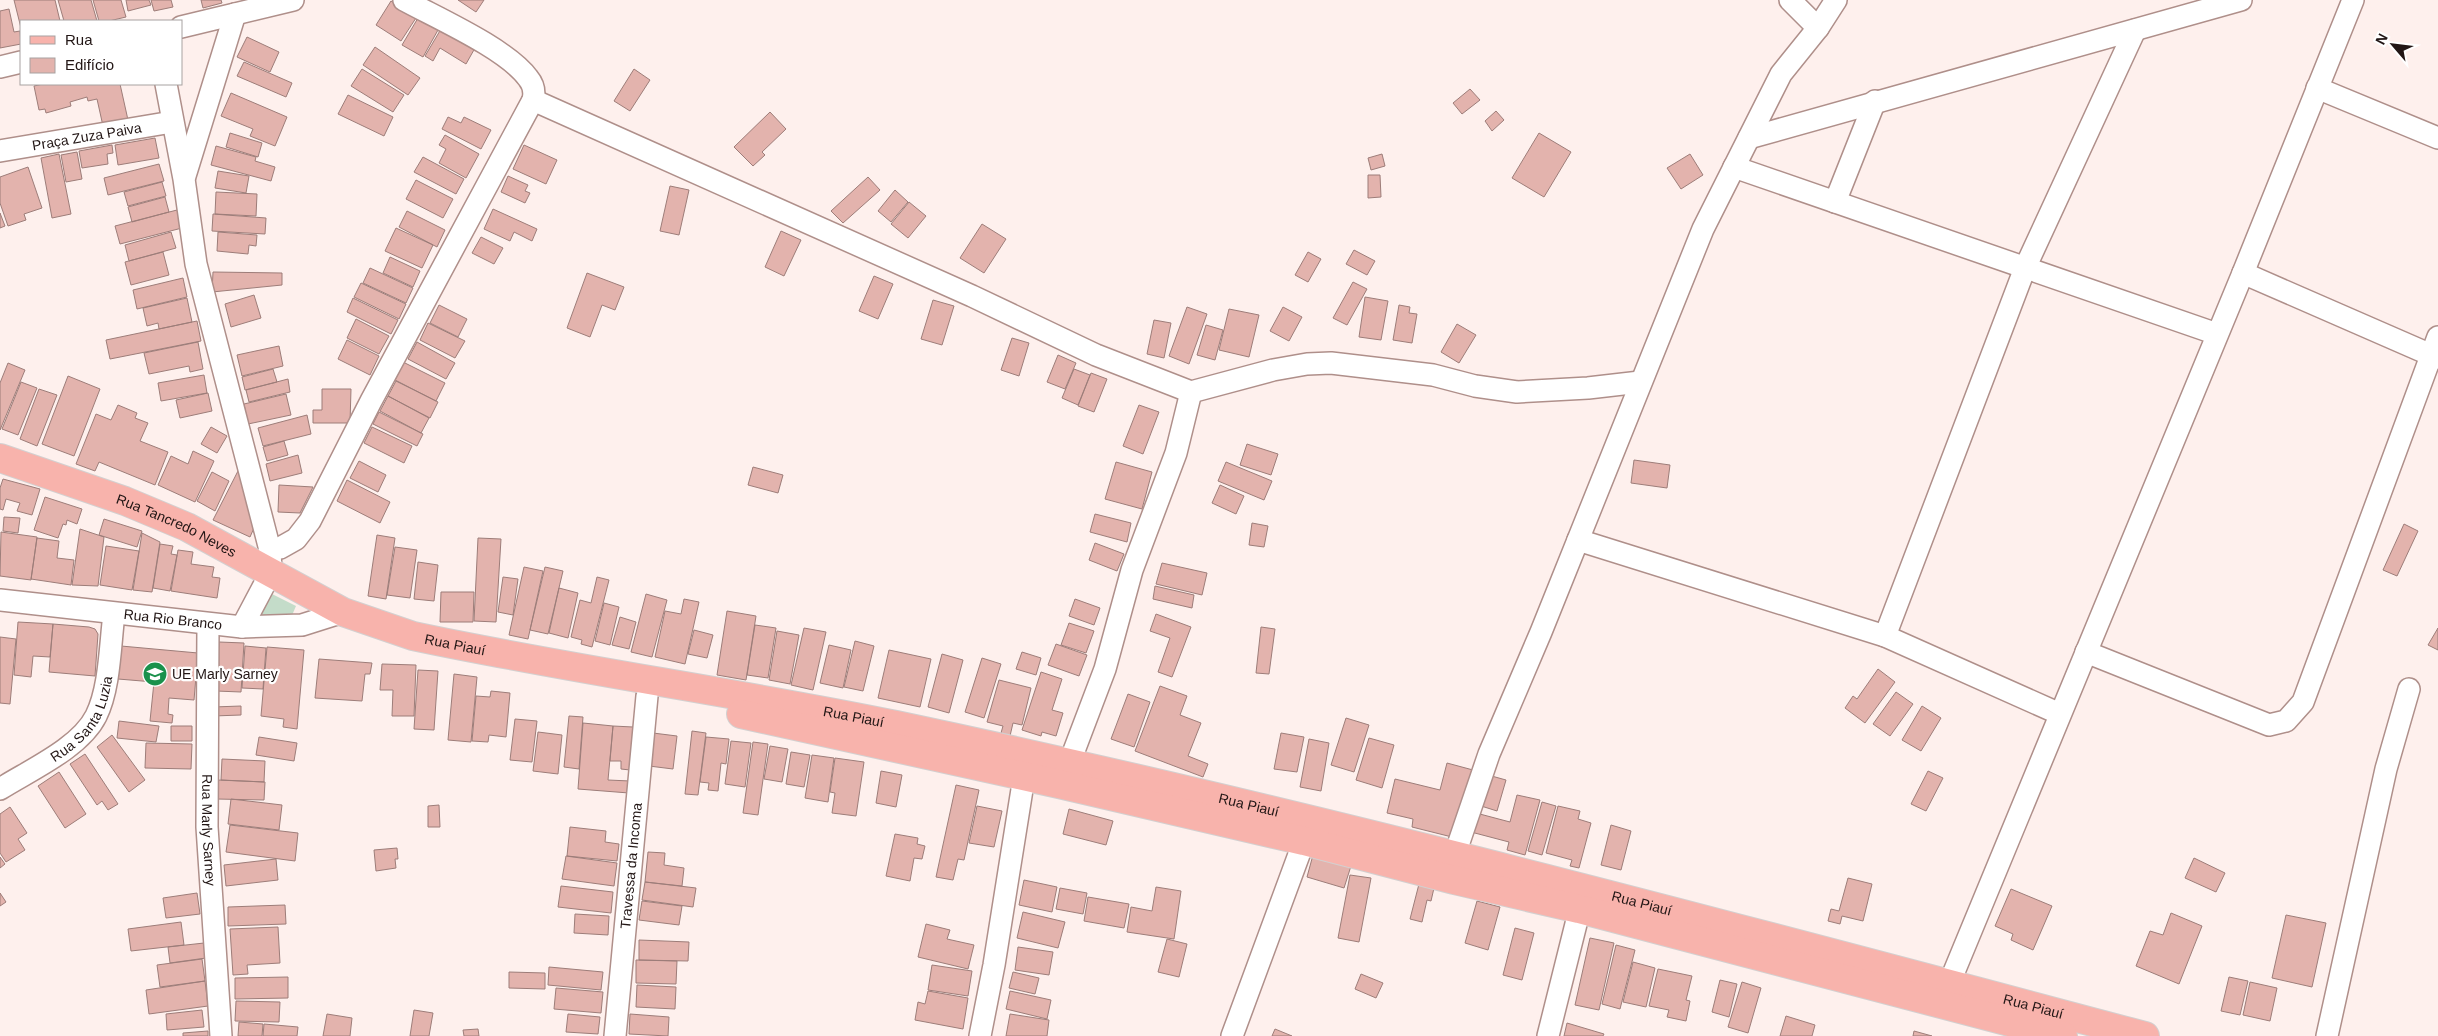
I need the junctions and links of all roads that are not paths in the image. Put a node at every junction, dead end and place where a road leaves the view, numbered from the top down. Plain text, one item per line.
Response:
1 (293, 0) edge
2 (404, 0) edge
3 (1790, 0) edge
4 (1836, 0) edge
5 (2241, 0) edge
6 (2353, 0) edge
7 (235, 14) junction
8 (182, 27) edge
9 (1818, 28) junction
10 (2135, 30) junction
11 (20, 62) edge
12 (0, 66) edge
13 (166, 85) edge
14 (2316, 88) junction
15 (533, 100) junction
16 (1875, 101) junction
17 (172, 122) junction
18 (1749, 138) junction
19 (2438, 138) edge
20 (0, 151) edge
21 (1734, 167) junction
22 (184, 179) junction
23 (1835, 202) junction
24 (2025, 268) junction
25 (2243, 273) junction
26 (2217, 334) junction
27 (2436, 350) edge
28 (1640, 382) junction
29 (1191, 392) junction
30 (0, 458) edge
31 (0, 466) edge
32 (1578, 540) junction
33 (269, 567) junction
34 (0, 600) edge
35 (114, 614) junction
36 (335, 615) junction
37 (208, 624) junction
38 (242, 627) junction
39 (1885, 636) junction
40 (2086, 652) junction
41 (2409, 689) dead end
42 (647, 696) junction
43 (2060, 714) junction
44 (1068, 764) junction
45 (1024, 776) junction
46 (0, 789) edge
47 (1304, 841) junction
48 (1455, 854) junction
49 (1582, 898) junction
50 (1949, 984) junction
51 (221, 1036) edge
52 (616, 1036) edge
53 (980, 1036) edge
54 (1232, 1036) edge
55 (1548, 1036) edge
56 (2063, 1036) edge
57 (2145, 1036) edge
58 (2326, 1036) edge

1 - 7 street
2 - 15 street
3 - 9 street
4 - 9 street
5 - 10 street
6 - 14 street
7 - 8 street
7 - 22 street
9 - 18 street
10 - 16 street
10 - 24 street
11 - 12 street
13 - 17 street
14 - 19 street
14 - 25 street
15 - 29 street
15 - 33 street
16 - 18 street
16 - 23 street
17 - 20 street, Praça Zuza Paiva
17 - 22 street
18 - 21 street
21 - 23 street
21 - 28 street
22 - 33 street
23 - 24 street
24 - 26 street
24 - 39 street
25 - 26 street
25 - 27 street
26 - 40 street
27 - 40 street
28 - 29 street
28 - 32 street
29 - 44 street
30 - 33 main road, Rua Tancredo Neves
31 - 33 main road, Rua Tancredo Neves
32 - 39 street
32 - 48 street
33 - 36 main road, Rua Tancredo Neves
33 - 38 street
34 - 35 street, Rua Rio Branco
35 - 37 street, Rua Rio Branco
35 - 46 street, Rua Santa Luzia
36 - 38 street, Rua Rio Branco
36 - 42 main road, Rua Piauí
36 - 44 main road, Rua Piauí
37 - 38 street, Rua Rio Branco
37 - 51 street, Rua Marly Sarney
39 - 43 street
40 - 43 street
41 - 58 street
42 - 45 main road, Rua Piauí
42 - 52 street, Travessa da Incoma
43 - 50 street
44 - 48 main road, Rua Piauí
45 - 47 main road, Rua Piauí
45 - 53 street
47 - 49 main road, Rua Piauí
47 - 54 street
48 - 49 main road, Rua Piauí
49 - 50 main road, Rua Piauí
49 - 55 street
49 - 56 main road
50 - 57 main road, Rua Piauí

